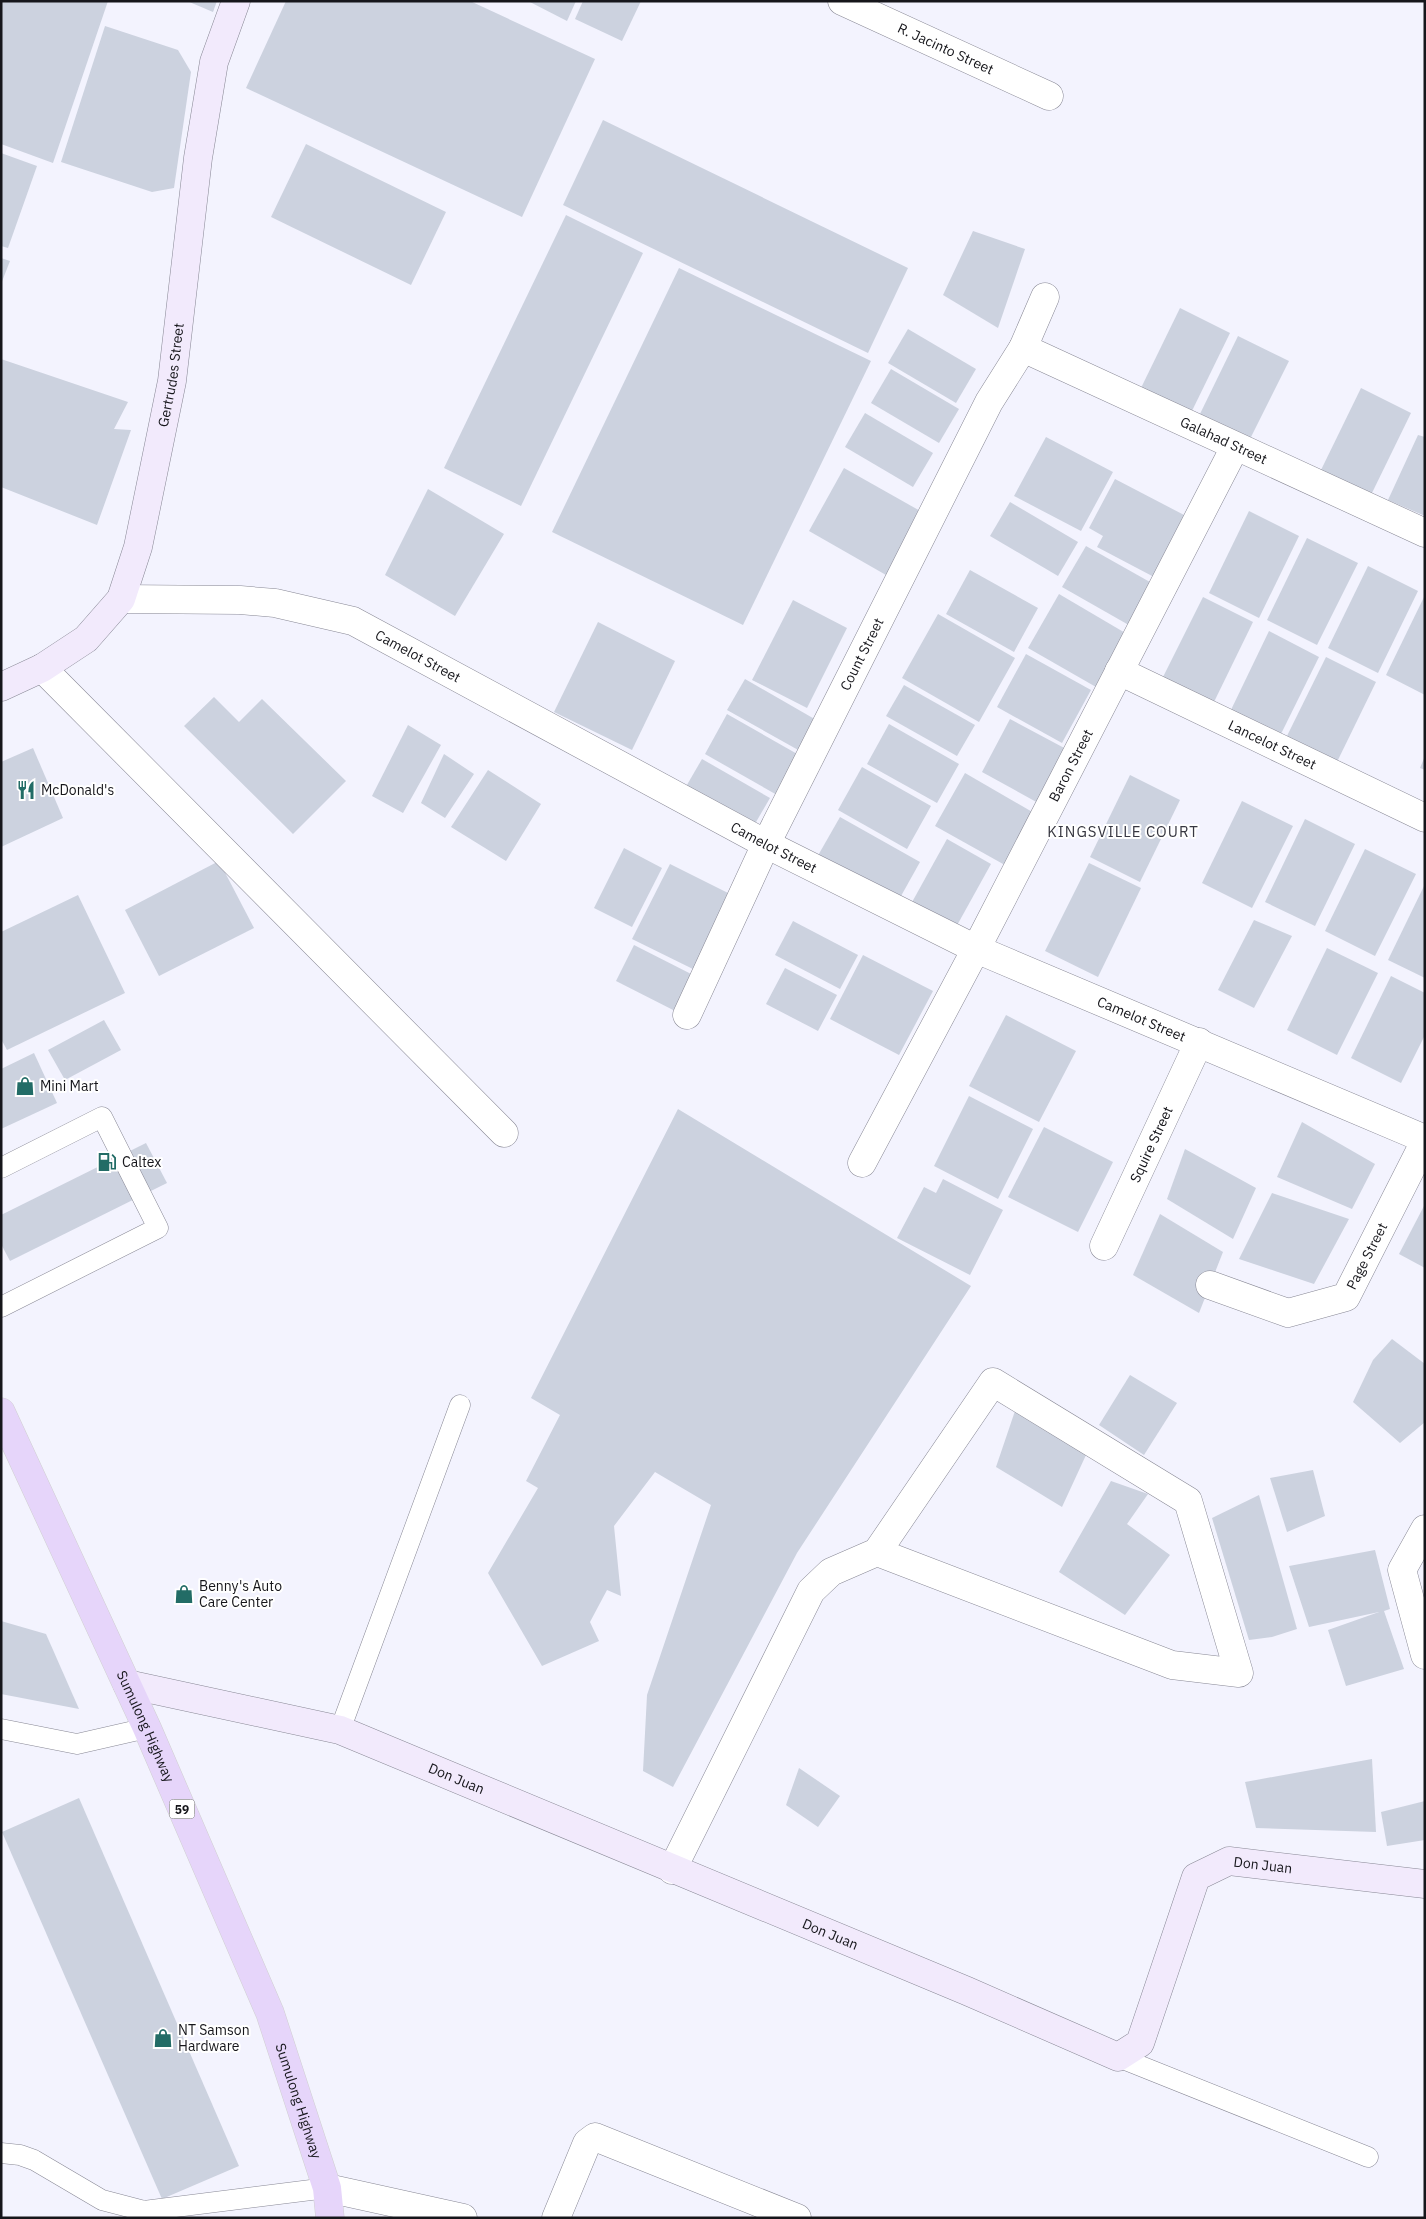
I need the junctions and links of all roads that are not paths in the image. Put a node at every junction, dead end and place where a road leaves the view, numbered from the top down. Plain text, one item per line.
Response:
1 (236, 1) edge
2 (842, 1) edge
3 (1048, 96) dead end
4 (1045, 297) dead end
5 (1023, 348) junction
6 (1235, 447) junction
7 (1425, 533) edge
8 (121, 599) junction
9 (42, 668) junction
10 (1119, 671) junction
11 (1, 687) edge
12 (1425, 818) edge
13 (766, 844) junction
14 (976, 949) junction
15 (687, 1015) dead end
16 (1199, 1042) junction
17 (504, 1132) dead end
18 (1425, 1140) edge
19 (862, 1164) dead end
20 (1, 1168) edge
21 (1104, 1246) dead end
22 (1210, 1285) dead end
23 (1, 1307) edge
24 (460, 1406) dead end
25 (1, 1412) edge
26 (1425, 1529) edge
27 (877, 1552) junction
28 (1425, 1655) edge
29 (127, 1684) junction
30 (147, 1728) junction
31 (1, 1729) edge
32 (340, 1730) junction
33 (672, 1870) junction
34 (1425, 1884) edge
35 (1118, 2057) junction
36 (1, 2153) edge
37 (1368, 2157) dead end
38 (327, 2188) junction
39 (330, 2218) edge
40 (463, 2218) edge
41 (556, 2218) edge
42 (797, 2218) edge

1 - 8 street, Gertrudes Street
2 - 3 street, R. Jacinto Street
4 - 5 street, Count Street
5 - 6 street, Galahad Street
5 - 13 street, Count Street
6 - 7 street, Galahad Street
6 - 10 street, Baron Street
8 - 9 street, Gertrudes Street
8 - 13 street, Camelot Street
9 - 11 street, Gertrudes Street
9 - 17 street
10 - 12 street, Lancelot Street
10 - 14 street, Baron Street
13 - 14 street, Camelot Street
13 - 15 street, Count Street
14 - 16 street, Camelot Street
14 - 19 street, Baron Street
16 - 18 street, Camelot Street
16 - 21 street, Squire Street
18 - 22 street, Page Street
20 - 23 lane
24 - 32 lane
25 - 29 main road, Sumulong Highway / 59
26 - 28 street
27 - 27 street
27 - 33 street
29 - 30 main road, Sumulong Highway / 59
29 - 32 street, Don Juan
30 - 31 lane
30 - 38 main road, Sumulong Highway / 59
32 - 33 street, Don Juan
33 - 35 street, Don Juan
34 - 35 street, Don Juan
35 - 37 lane
36 - 38 lane
38 - 39 main road, Sumulong Highway / 59
38 - 40 street
41 - 42 street

